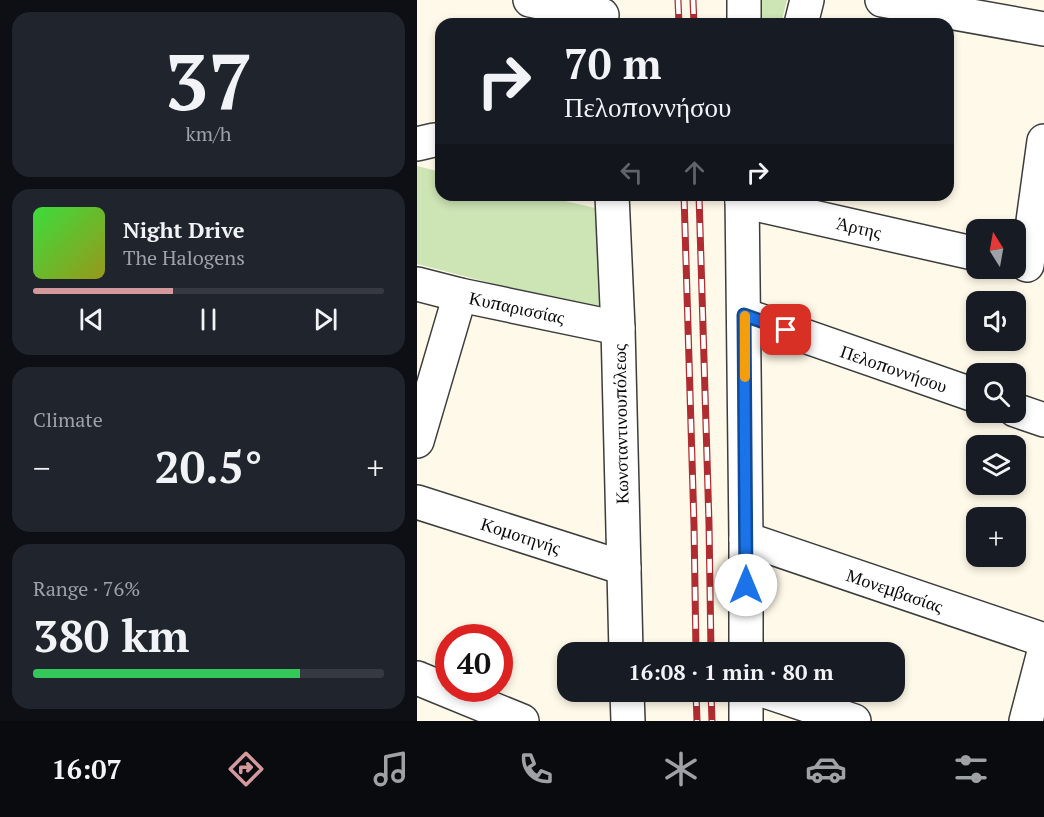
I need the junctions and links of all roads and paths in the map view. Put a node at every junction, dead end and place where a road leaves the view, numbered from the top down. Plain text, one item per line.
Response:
1 (530, 0) edge
2 (744, 0) edge
3 (807, 0) edge
4 (882, 0) edge
5 (602, 13) edge
6 (744, 18) edge
7 (802, 18) edge
8 (1044, 29) edge
9 (435, 140) edge
10 (1044, 141) edge
11 (417, 144) edge
12 (612, 201) edge
13 (742, 201) edge
14 (755, 201) edge
15 (966, 251) edge
16 (1029, 265) edge
17 (417, 284) edge
18 (460, 295) junction
19 (744, 315) junction
20 (618, 327) junction
21 (966, 392) edge
22 (1026, 414) edge
23 (1044, 420) edge
24 (417, 441) edge
25 (417, 502) edge
26 (746, 539) junction
27 (624, 568) junction
28 (1044, 640) edge
29 (626, 642) edge
30 (746, 642) edge
31 (1044, 652) edge
32 (417, 678) edge
33 (627, 702) edge
34 (746, 702) edge
35 (798, 702) edge
36 (522, 721) edge
37 (628, 721) edge
38 (746, 721) edge
39 (854, 721) edge
40 (1026, 721) edge

1 - 5 street
2 - 6 street
3 - 7 street
4 - 8 street
9 - 11 street
10 - 16 street
12 - 20 street, Κωνσταντινουπόλεως
13 - 19 street
14 - 15 street, Άρτης
17 - 18 street, Κυπαρισσίας
18 - 20 street, Κυπαρισσίας
18 - 24 street
19 - 21 street, Πελοποννήσου
19 - 26 street
20 - 27 street, Κωνσταντινουπόλεως
22 - 23 street
25 - 27 street, Κομοτηνής
26 - 28 street, Μονεμβασίας
26 - 30 street
27 - 29 street, Κωνσταντινουπόλεως
31 - 40 street
32 - 36 street
33 - 37 street
34 - 38 street
35 - 39 street

